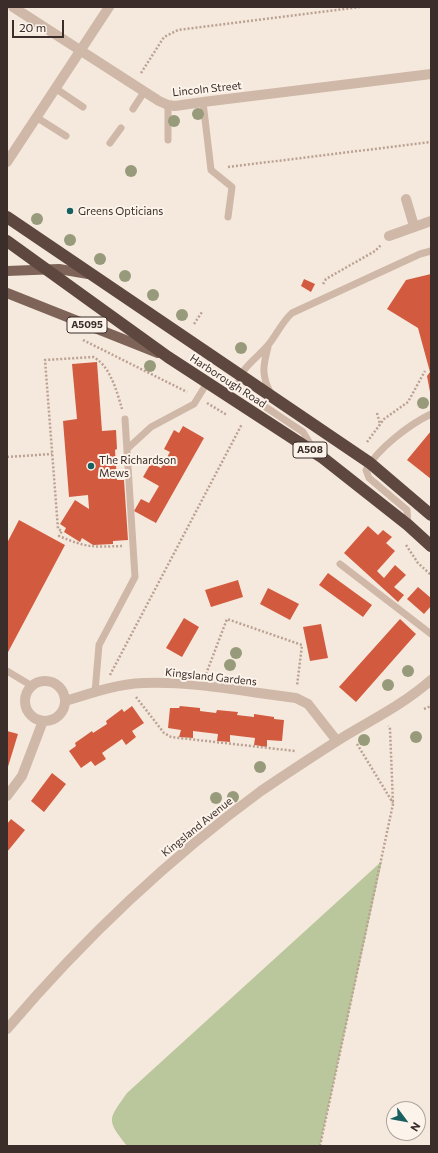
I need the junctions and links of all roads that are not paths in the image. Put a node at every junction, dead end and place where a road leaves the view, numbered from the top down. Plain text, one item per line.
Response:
1 (13, 7) edge
2 (109, 7) edge
3 (79, 50) junction
4 (431, 74) edge
5 (55, 88) junction
6 (144, 92) junction
7 (203, 102) junction
8 (168, 105) junction
9 (83, 107) dead end
10 (133, 109) dead end
11 (36, 117) junction
12 (121, 128) dead end
13 (66, 136) dead end
14 (168, 140) dead end
15 (110, 143) dead end
16 (7, 162) edge
17 (406, 199) dead end
18 (7, 217) edge
19 (228, 217) dead end
20 (431, 220) edge
21 (414, 226) junction
22 (389, 236) road end
23 (7, 241) edge
24 (431, 251) edge
25 (45, 269) junction
26 (7, 271) edge
27 (91, 274) junction
28 (7, 293) edge
29 (269, 344) junction
30 (168, 357) junction
31 (241, 375) junction
32 (207, 383) junction
33 (272, 396) junction
34 (431, 414) edge
35 (125, 419) road end
36 (127, 449) junction
37 (316, 454) junction
38 (370, 463) junction
39 (431, 515) edge
40 (408, 525) junction
41 (431, 546) edge
42 (340, 564) dead end
43 (431, 634) edge
44 (7, 671) edge
45 (431, 680) edge
46 (32, 686) junction
47 (98, 691) junction
48 (66, 701) junction
49 (43, 721) junction
50 (337, 741) junction
51 (7, 796) edge
52 (7, 1029) edge

1 - 3 street, Lincoln Street
2 - 3 street
3 - 5 street
3 - 6 street, Lincoln Street
4 - 7 street, Lincoln Street
5 - 9 lane
5 - 11 street
6 - 8 street, Lincoln Street
6 - 10 lane
7 - 8 street, Lincoln Street
7 - 19 lane
8 - 14 lane
11 - 13 lane
11 - 16 street
12 - 15 lane
17 - 21 street
18 - 27 highway, Harborough Road / A508
20 - 21 street
21 - 22 street
23 - 25 highway, Harborough Road / A508
24 - 29 lane
25 - 26 main road
25 - 27 main road
25 - 30 highway, Harborough Road / A508
27 - 31 highway, Harborough Road / A508
28 - 30 main road, A5095
29 - 31 lane
29 - 33 lane
30 - 32 highway, Harborough Road / A508
31 - 33 highway, Harborough Road / A508
31 - 37 lane
32 - 36 lane
32 - 37 highway, Harborough Road / A508
33 - 38 highway, Harborough Road / A508
34 - 38 lane
35 - 36 lane
36 - 47 lane
37 - 40 highway, Harborough Road / A508
38 - 39 highway, Harborough Road / A508
38 - 40 lane
40 - 41 highway, Harborough Road / A508
42 - 43 lane
44 - 46 lane
45 - 50 street, Kingsland Avenue
46 - 48 street
46 - 49 street
47 - 48 street, Kingsland Gardens
47 - 50 street, Kingsland Gardens
48 - 49 street
49 - 51 street
50 - 52 street, Kingsland Avenue

